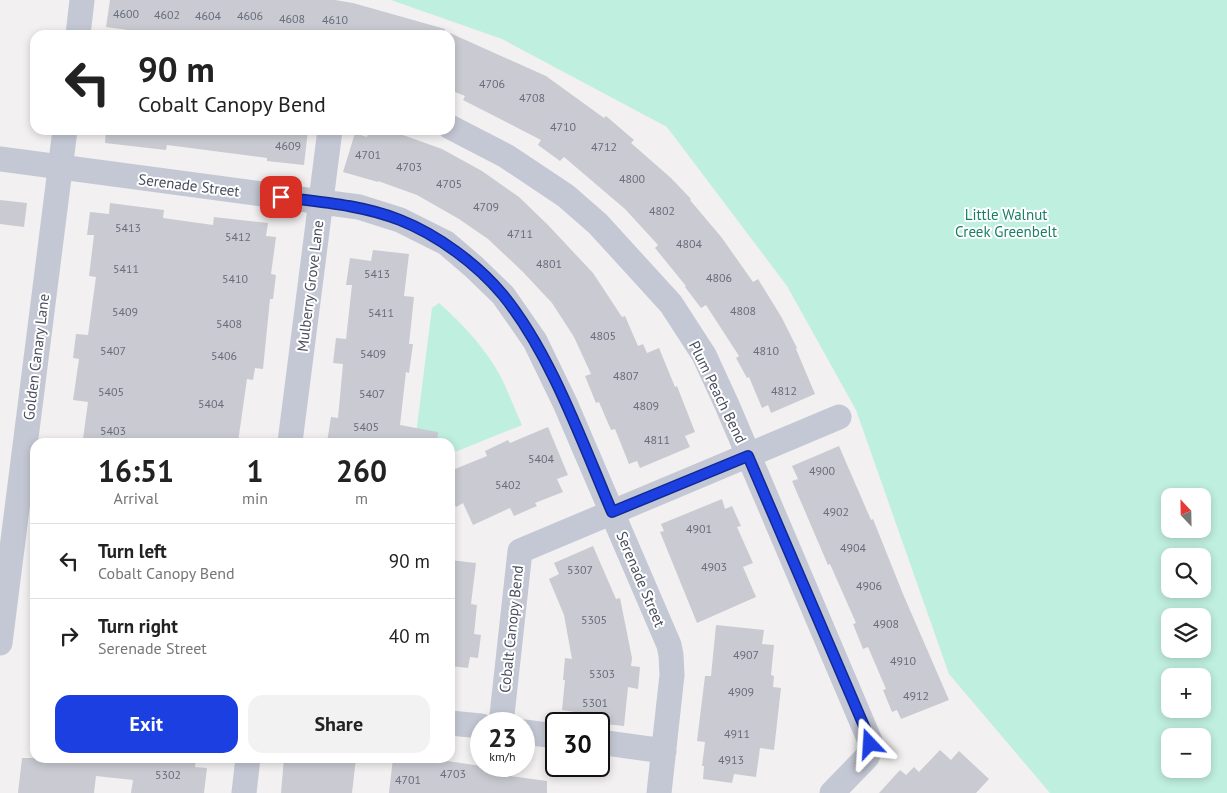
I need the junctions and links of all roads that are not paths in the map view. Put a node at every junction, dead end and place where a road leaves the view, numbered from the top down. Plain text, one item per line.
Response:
1 (82, 0) edge
2 (79, 30) edge
3 (455, 130) edge
4 (64, 135) edge
5 (329, 135) edge
6 (0, 159) edge
7 (60, 168) junction
8 (322, 202) junction
9 (839, 417) dead end
10 (291, 438) edge
11 (748, 456) junction
12 (612, 512) junction
13 (0, 643) edge
14 (502, 712) edge
15 (455, 723) edge
16 (470, 725) edge
17 (610, 744) edge
18 (664, 751) junction
19 (247, 763) edge
20 (665, 792) edge
21 (244, 793) edge
22 (832, 793) edge

1 - 2 street
3 - 11 street, Plum Peach Bend
4 - 7 street, Golden Canary Lane
5 - 8 street, Mulberry Grove Lane
6 - 7 street, Serenade Street
7 - 8 street, Serenade Street
7 - 13 street, Golden Canary Lane
8 - 10 street, Mulberry Grove Lane
8 - 12 street, Serenade Street
9 - 11 street, Cobalt Canopy Bend
11 - 12 street, Cobalt Canopy Bend
11 - 22 street, Plum Peach Bend
12 - 14 street, Cobalt Canopy Bend
12 - 18 street, Serenade Street
15 - 16 street
17 - 18 street
18 - 20 street, Serenade Street
19 - 21 street

